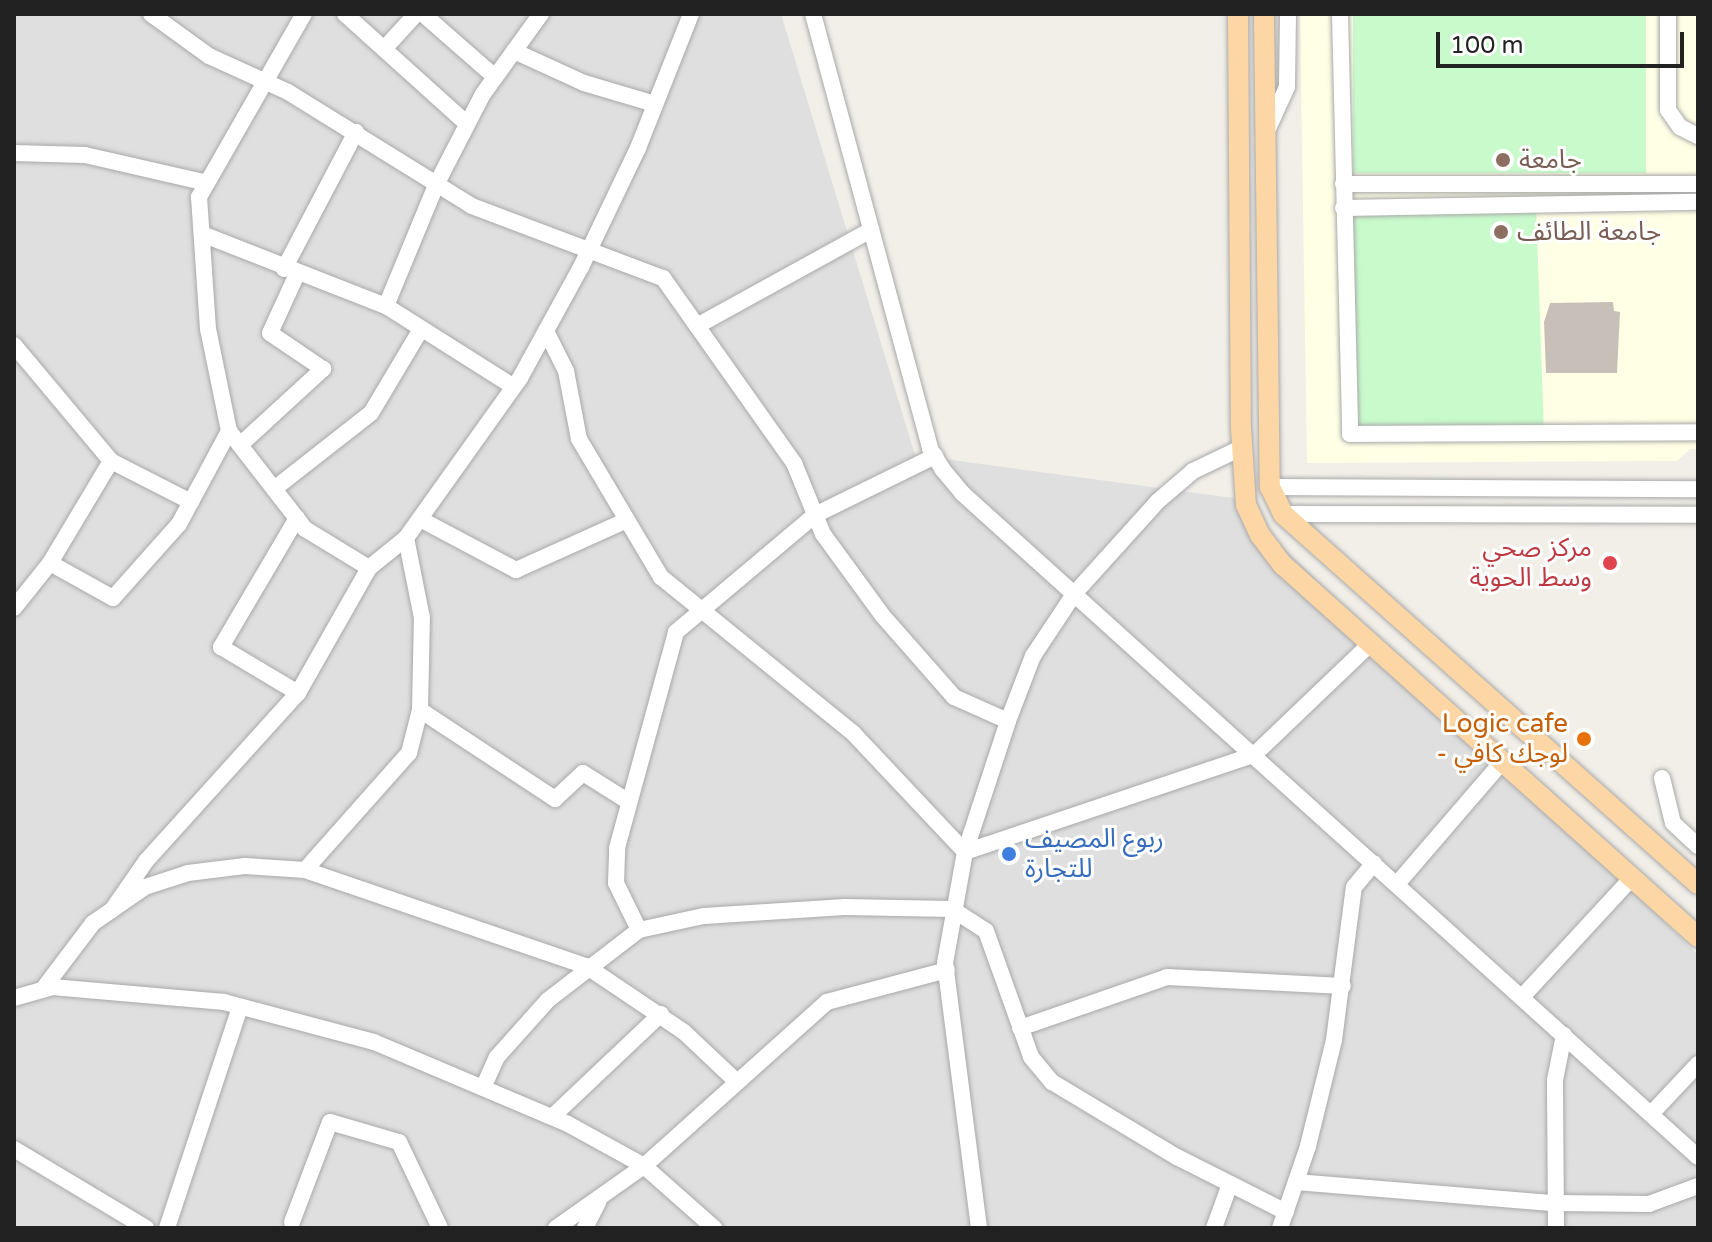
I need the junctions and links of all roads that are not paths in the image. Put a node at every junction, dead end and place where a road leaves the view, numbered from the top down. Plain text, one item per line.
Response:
1 (151, 14) edge
2 (304, 14) edge
3 (345, 14) edge
4 (416, 14) edge
5 (423, 14) edge
6 (541, 14) edge
7 (691, 14) edge
8 (813, 14) edge
9 (1238, 14) edge
10 (1264, 14) edge
11 (1288, 14) edge
12 (1340, 14) edge
13 (1668, 14) edge
14 (384, 49) junction
15 (514, 51) junction
16 (495, 77) junction
17 (263, 81) junction
18 (655, 104) junction
19 (467, 124) junction
20 (356, 132) junction
21 (1266, 135) junction
22 (1698, 136) edge
23 (14, 153) edge
24 (207, 183) junction
25 (437, 183) junction
26 (1343, 184) junction
27 (1698, 184) edge
28 (1698, 202) edge
29 (1343, 208) junction
30 (871, 230) junction
31 (202, 234) junction
32 (589, 251) junction
33 (290, 271) junction
34 (386, 306) junction
35 (697, 326) junction
36 (421, 329) junction
37 (546, 331) junction
38 (14, 345) edge
39 (514, 387) junction
40 (1698, 432) edge
41 (235, 438) junction
42 (1243, 447) junction
43 (935, 456) junction
44 (111, 461) junction
45 (1270, 487) junction
46 (274, 489) junction
47 (1698, 489) edge
48 (191, 502) junction
49 (1283, 514) junction
50 (815, 515) junction
51 (1698, 515) edge
52 (297, 518) junction
53 (420, 519) junction
54 (625, 521) junction
55 (406, 538) junction
56 (50, 563) junction
57 (369, 568) junction
58 (1074, 594) junction
59 (14, 608) edge
60 (700, 608) junction
61 (1371, 643) junction
62 (298, 693) junction
63 (420, 710) junction
64 (1008, 721) junction
65 (1254, 755) junction
66 (1502, 762) junction
67 (1662, 778) dead end
68 (629, 802) junction
69 (1698, 846) edge
70 (965, 852) junction
71 (1374, 863) junction
72 (305, 870) junction
73 (1632, 878) junction
74 (1397, 884) junction
75 (1698, 884) edge
76 (952, 909) junction
77 (112, 910) junction
78 (639, 930) junction
79 (1698, 937) edge
80 (586, 966) junction
81 (947, 970) junction
82 (1343, 986) junction
83 (43, 989) junction
84 (1522, 997) junction
85 (14, 998) edge
86 (240, 1007) junction
87 (661, 1014) junction
88 (1020, 1028) junction
89 (1564, 1035) junction
90 (1698, 1064) edge
91 (737, 1082) junction
92 (483, 1088) junction
93 (1651, 1114) junction
94 (552, 1117) junction
95 (14, 1149) edge
96 (1698, 1157) edge
97 (644, 1166) junction
98 (1296, 1182) junction
99 (1230, 1184) junction
100 (1698, 1186) edge
101 (599, 1201) junction
102 (1554, 1203) junction
103 (1283, 1220) edge
104 (120, 1221) edge
105 (295, 1226) edge
106 (146, 1228) edge
107 (167, 1228) edge
108 (440, 1228) edge
109 (556, 1228) edge
110 (585, 1228) edge
111 (714, 1228) edge
112 (979, 1228) edge
113 (1214, 1228) edge
114 (1556, 1228) edge

1 - 17 street
2 - 17 street
3 - 14 street
4 - 14 street
5 - 16 street
6 - 15 street
7 - 18 street
8 - 30 street
9 - 42 main road
10 - 21 main road
11 - 21 street
12 - 26 street
13 - 22 street
14 - 19 street
15 - 16 street
15 - 18 street
16 - 19 street
17 - 20 street
17 - 24 street
18 - 32 street
19 - 25 street
20 - 25 street
20 - 33 street
21 - 45 main road
23 - 24 street
24 - 31 street
25 - 32 street
25 - 34 street
26 - 27 street
26 - 29 street
28 - 29 street
29 - 40 street
30 - 35 street
30 - 43 street
31 - 33 street
31 - 41 street
32 - 35 street
32 - 37 street
33 - 34 street
33 - 41 street
34 - 36 street
35 - 50 street
36 - 39 street
36 - 46 street
37 - 39 street
37 - 54 street
38 - 44 street
39 - 53 street
41 - 46 street
41 - 48 street
42 - 58 street
42 - 61 main road
43 - 50 street
43 - 58 street
44 - 48 street
44 - 56 street
45 - 47 street
45 - 49 main road
46 - 52 street
48 - 56 street
49 - 51 street
49 - 75 main road
50 - 60 street
50 - 64 street
52 - 57 street
52 - 62 street
53 - 54 street
53 - 55 street
54 - 60 street
55 - 57 street
55 - 63 street
56 - 59 street
57 - 62 street
58 - 64 street
58 - 65 street
60 - 68 street
60 - 70 street
61 - 65 street
61 - 66 main road
62 - 77 street
63 - 68 street
63 - 72 street
64 - 70 street
65 - 70 street
65 - 71 street
66 - 73 main road
66 - 74 street
67 - 69 street
68 - 78 street
70 - 76 street
71 - 74 street
71 - 82 street
72 - 77 street
72 - 80 street
73 - 79 main road
73 - 84 street
74 - 84 street
76 - 78 street
76 - 81 street
76 - 88 street
77 - 83 street
78 - 80 street
80 - 87 street
80 - 92 street
81 - 91 street
81 - 112 street
82 - 88 street
82 - 98 street
83 - 85 street
83 - 86 street
84 - 89 street
86 - 92 street
86 - 107 street
87 - 91 street
87 - 94 street
88 - 99 street
89 - 93 street
89 - 102 street
90 - 93 street
91 - 97 street
92 - 94 street
93 - 96 street
94 - 97 street
95 - 104 street
97 - 101 street
97 - 111 street
98 - 102 street
98 - 103 street
99 - 103 street
99 - 113 street
100 - 102 street
101 - 109 street
101 - 110 street
102 - 114 street
104 - 106 street
105 - 108 street

